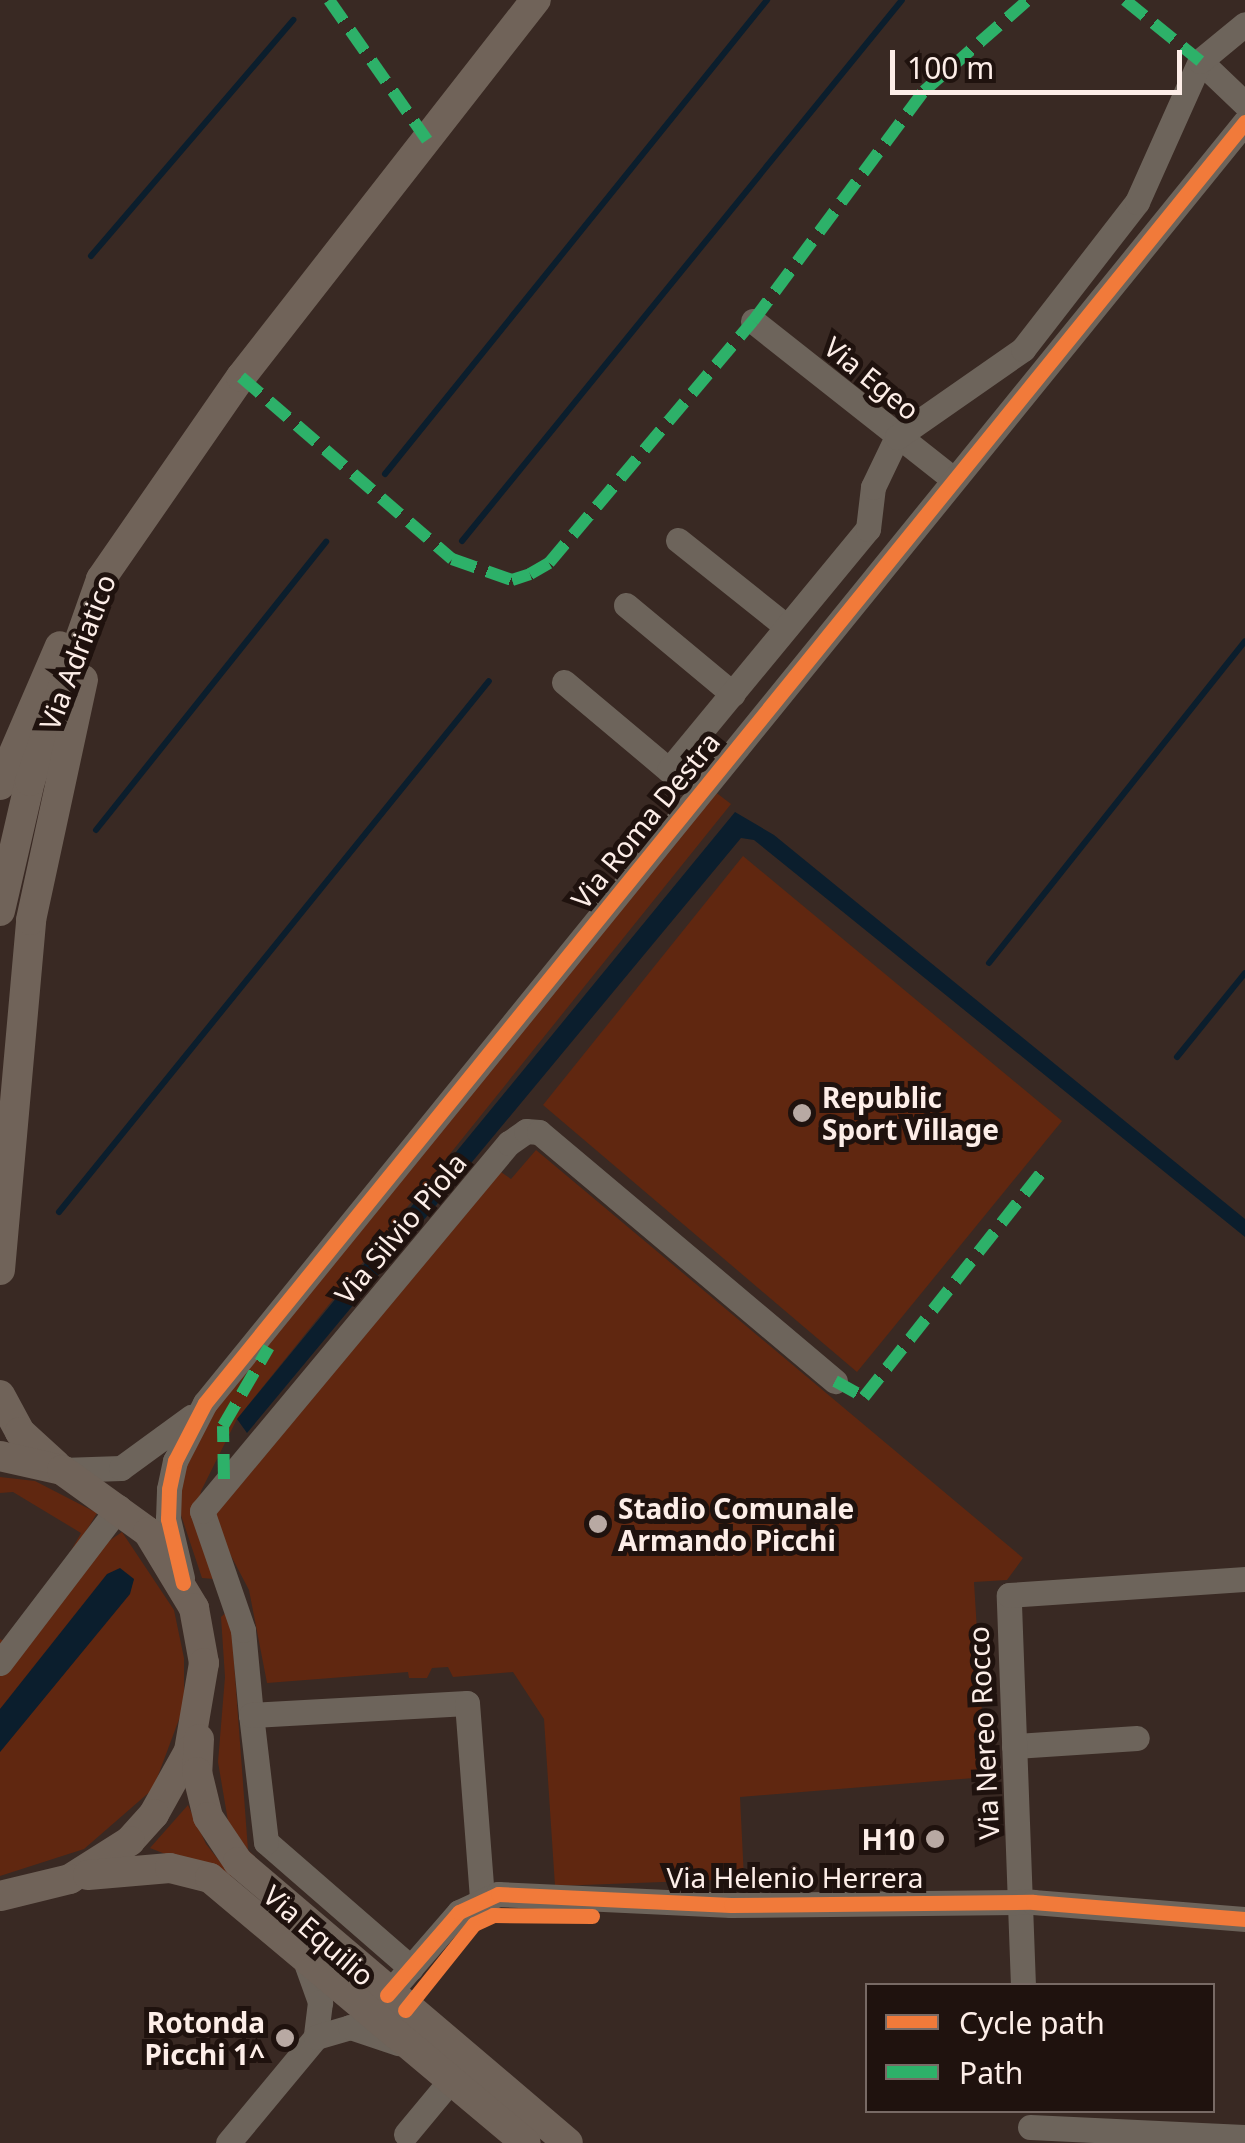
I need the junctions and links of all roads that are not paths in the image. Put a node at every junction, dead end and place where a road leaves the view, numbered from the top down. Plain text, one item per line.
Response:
1 (536, 0) edge
2 (1245, 24) edge
3 (1200, 60) junction
4 (1245, 104) edge
5 (1245, 122) edge
6 (753, 321) dead end
7 (898, 437) junction
8 (168, 475) junction
9 (954, 480) junction
10 (678, 540) dead end
11 (101, 579) junction
12 (626, 605) dead end
13 (787, 627) junction
14 (564, 682) dead end
15 (733, 694) junction
16 (0, 785) edge
17 (0, 911) edge
18 (0, 1270) edge
19 (835, 1381) dead end
20 (0, 1396) edge
21 (206, 1403) junction
22 (0, 1456) edge
23 (62, 1470) junction
24 (119, 1507) junction
25 (1245, 1579) edge
26 (230, 1590) junction
27 (188, 1595) junction
28 (0, 1664) edge
29 (251, 1715) junction
30 (200, 1716) junction
31 (1137, 1738) dead end
32 (1014, 1746) junction
33 (70, 1879) junction
34 (0, 1896) edge
35 (482, 1896) junction
36 (1020, 1902) junction
37 (1245, 1919) edge
38 (306, 1960) junction
39 (411, 1968) junction
40 (1023, 1983) edge
41 (387, 1995) junction
42 (316, 2036) junction
43 (412, 2050) junction
44 (450, 2080) junction
45 (1030, 2127) edge
46 (406, 2134) dead end
47 (1245, 2137) edge
48 (228, 2143) edge
49 (526, 2143) edge
50 (568, 2143) edge

1 - 8 main road, Via Adriatico
2 - 3 street
3 - 4 street
3 - 7 street
5 - 9 street, Via Roma Destra
6 - 7 street, Via Egeo
7 - 9 street, Via Egeo
7 - 13 street
8 - 11 main road, Via Adriatico
8 - 18 main road
9 - 21 street, Via Roma Destra
10 - 13 street
11 - 16 main road
11 - 17 main road, Via Adriatico
12 - 15 street
13 - 15 street
14 - 15 street
19 - 26 street, Via Silvio Piola
20 - 23 main road
21 - 23 street, Via Roma Destra
21 - 27 street, Via Roma Destra
22 - 23 main road
23 - 24 main road
24 - 27 main road
24 - 28 street
25 - 32 street, Via Nereo Rocco
26 - 27 street
26 - 29 street, Via Silvio Piola
27 - 30 main road
29 - 35 street
29 - 39 street, Via Silvio Piola
30 - 33 main road
30 - 41 main road, Via Equilio
31 - 32 street
32 - 36 street, Via Nereo Rocco
33 - 34 main road
33 - 38 main road, Via Equilio
35 - 36 street, Via Helenio Herrera
35 - 39 street
36 - 37 street, Via Helenio Herrera
36 - 40 street, Via Nereo Rocco
38 - 42 street
38 - 43 main road, Via Equilio
39 - 41 street
41 - 50 main road, Via Equilio
42 - 43 street
42 - 48 street
43 - 44 main road, Via Equilio
44 - 46 street
44 - 49 main road, Via Equilio
45 - 47 street

